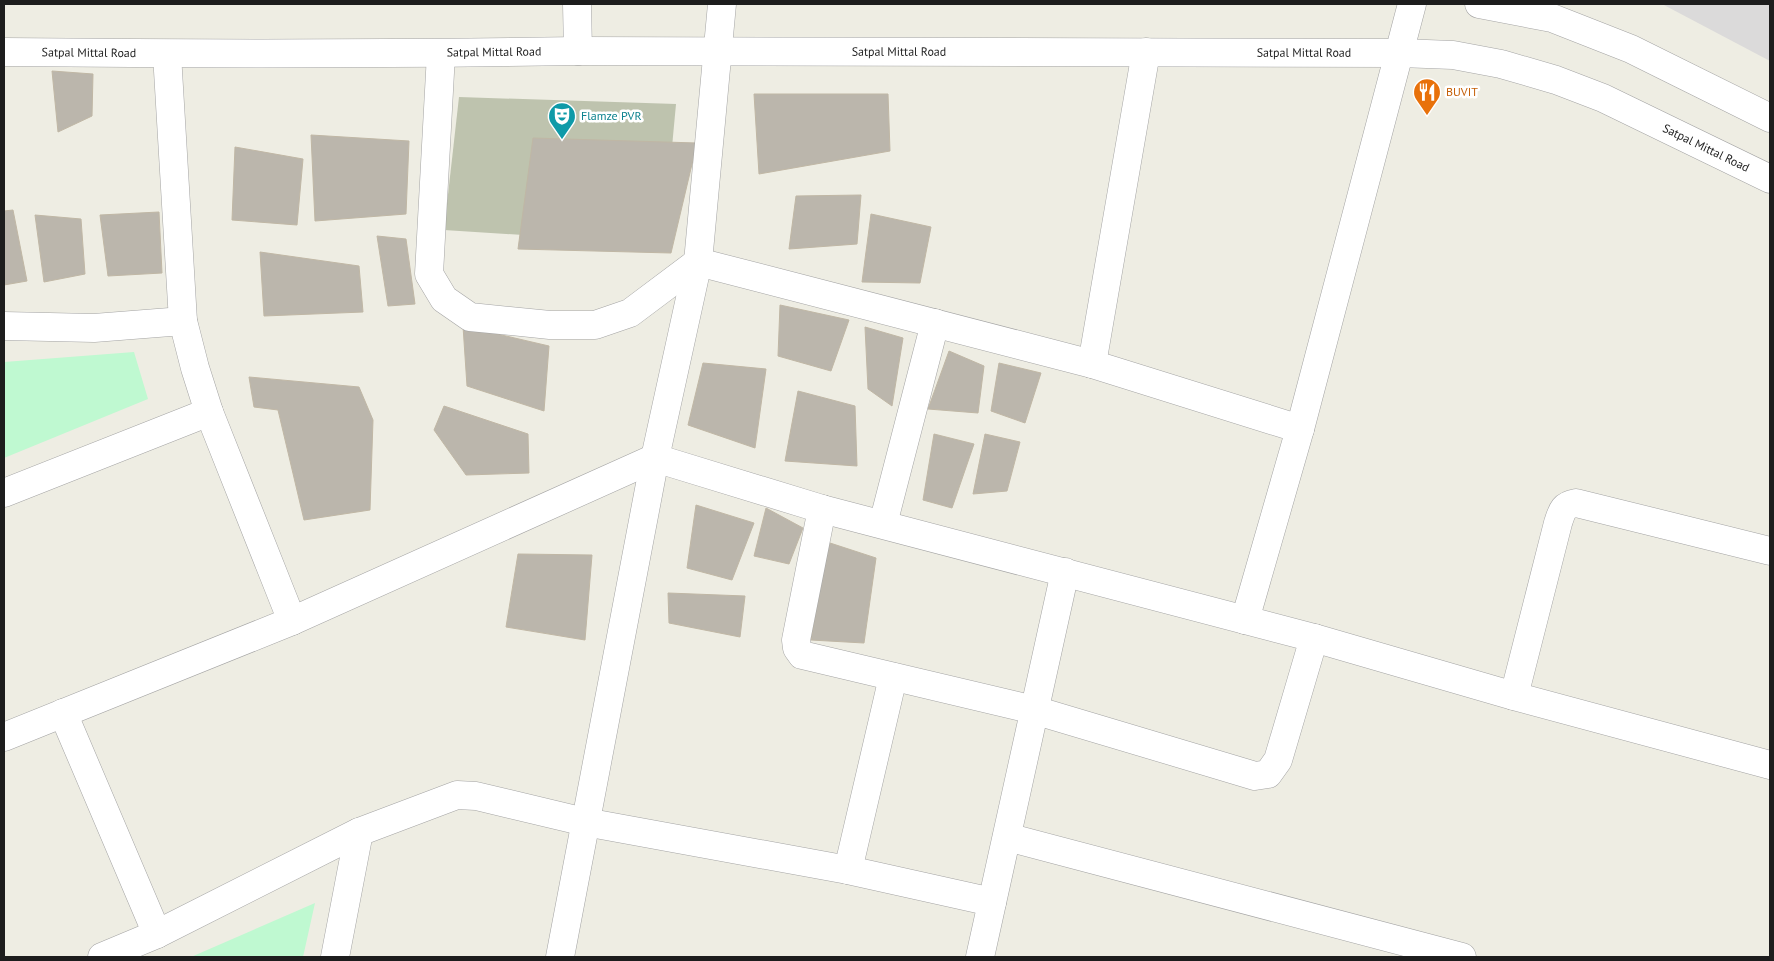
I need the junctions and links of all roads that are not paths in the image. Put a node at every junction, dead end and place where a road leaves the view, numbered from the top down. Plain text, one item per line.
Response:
1 (577, 4) edge
2 (722, 4) edge
3 (1412, 4) edge
4 (1479, 4) edge
5 (578, 51) junction
6 (4, 52) edge
7 (717, 52) junction
8 (1146, 52) junction
9 (1400, 53) junction
10 (167, 54) junction
11 (441, 54) junction
12 (1770, 118) edge
13 (1770, 179) edge
14 (698, 262) junction
15 (183, 321) junction
16 (935, 324) junction
17 (4, 326) edge
18 (1092, 364) junction
19 (208, 412) junction
20 (1300, 429) junction
21 (655, 458) junction
22 (4, 493) edge
23 (822, 509) junction
24 (883, 524) junction
25 (1770, 550) edge
26 (1066, 572) junction
27 (1245, 620) junction
28 (292, 621) junction
29 (1314, 638) junction
30 (893, 677) junction
31 (1514, 696) junction
32 (1034, 710) junction
33 (63, 713) junction
34 (4, 737) edge
35 (1770, 765) edge
36 (585, 822) junction
37 (359, 832) junction
38 (1007, 837) junction
39 (848, 870) junction
40 (992, 902) junction
41 (157, 934) junction
42 (102, 957) edge
43 (335, 957) edge
44 (560, 957) edge
45 (980, 957) edge
46 (1462, 957) edge

1 - 5 street
2 - 7 street
3 - 9 street
4 - 12 street
5 - 7 street, Satpal Mittal Road
5 - 11 street, Satpal Mittal Road
6 - 10 street, Satpal Mittal Road
7 - 8 street, Satpal Mittal Road
7 - 14 street
8 - 9 street, Satpal Mittal Road
8 - 18 street
9 - 13 street, Satpal Mittal Road
9 - 20 street
10 - 11 street, Satpal Mittal Road
10 - 15 street
11 - 14 street
14 - 16 street
14 - 21 street
15 - 17 street
15 - 19 street
16 - 18 street
16 - 24 street
18 - 20 street
19 - 22 street
19 - 28 street
20 - 27 street
21 - 23 street
21 - 28 street
21 - 36 street
23 - 24 street
23 - 30 street
24 - 26 street
25 - 31 street
26 - 27 street
26 - 32 street
27 - 29 street
28 - 33 street
29 - 31 street
29 - 32 street
30 - 32 street
30 - 39 street
31 - 35 street
32 - 38 street
33 - 34 street
33 - 41 street
36 - 37 street
36 - 39 street
36 - 44 street
37 - 41 street
37 - 43 street
38 - 40 street
38 - 46 street
39 - 40 street
40 - 45 street
41 - 42 street

